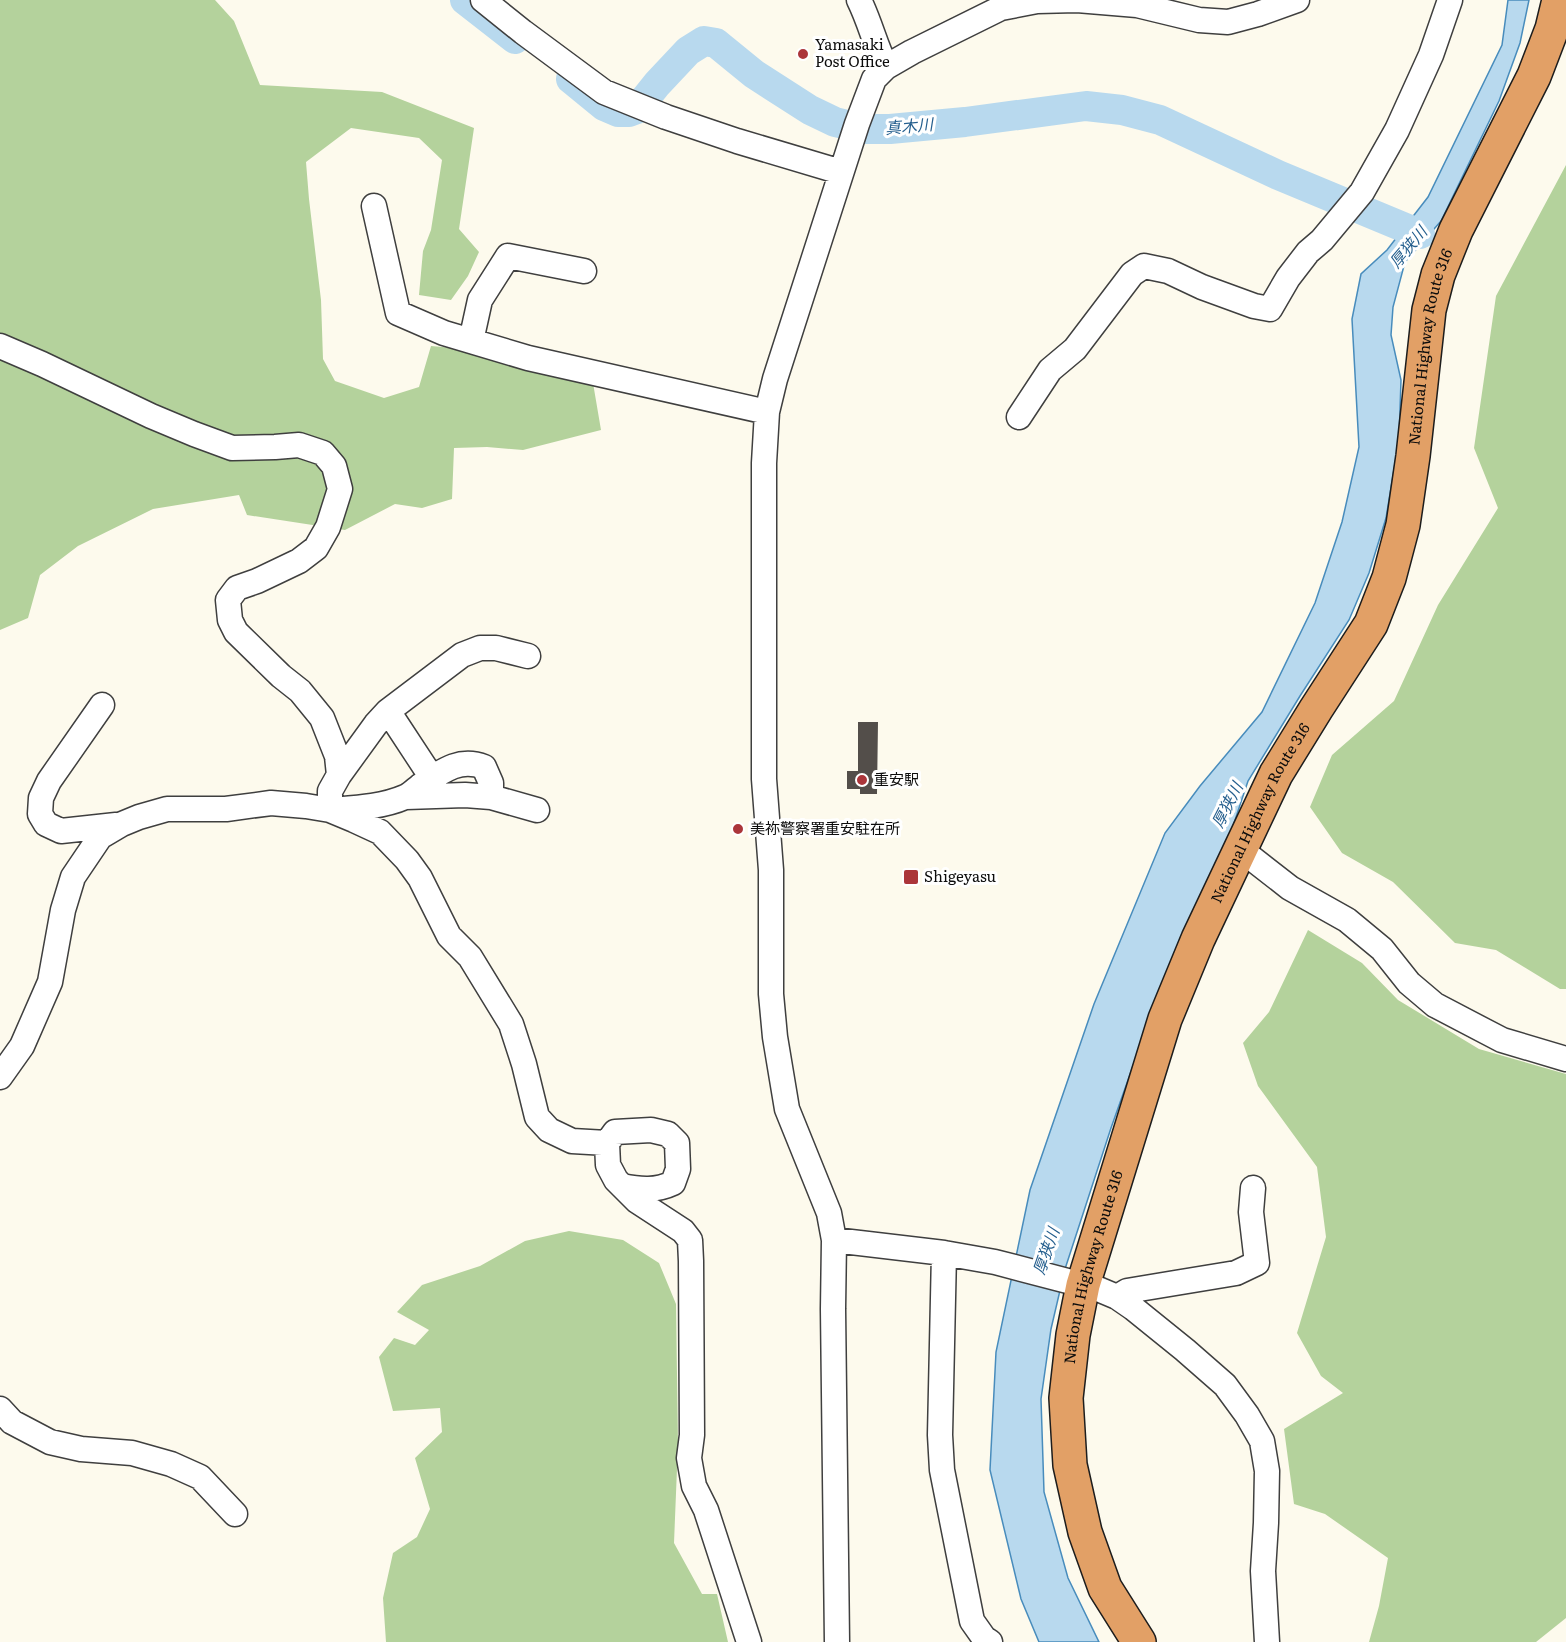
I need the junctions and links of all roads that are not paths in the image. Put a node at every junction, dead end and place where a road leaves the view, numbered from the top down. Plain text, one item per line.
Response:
1 (483, 0) edge
2 (859, 0) edge
3 (1297, 0) edge
4 (1450, 0) edge
5 (1558, 0) edge
6 (886, 67) junction
7 (842, 172) junction
8 (374, 206) dead end
9 (584, 271) dead end
10 (471, 341) junction
11 (0, 346) edge
12 (767, 412) junction
13 (1019, 417) dead end
14 (528, 656) dead end
15 (102, 705) dead end
16 (388, 711) junction
17 (432, 778) junction
18 (333, 792) junction
19 (406, 797) junction
20 (491, 797) junction
21 (537, 810) dead end
22 (122, 824) junction
23 (1240, 849) junction
24 (1566, 1059) edge
25 (0, 1077) edge
26 (607, 1143) junction
27 (622, 1186) junction
28 (1253, 1188) dead end
29 (834, 1240) junction
30 (944, 1253) junction
31 (1078, 1284) junction
32 (1117, 1297) junction
33 (0, 1410) edge
34 (235, 1514) dead end
35 (987, 1641) edge
36 (749, 1642) edge
37 (837, 1642) edge
38 (1139, 1642) edge
39 (1267, 1642) edge

1 - 7 street
2 - 6 street
3 - 6 street
4 - 13 street
5 - 23 highway, National Highway Route 316
6 - 7 street
7 - 12 street
8 - 10 street
9 - 10 street
10 - 12 street
11 - 18 street
12 - 29 street
14 - 16 street
15 - 22 street
16 - 17 street
16 - 18 street
17 - 19 street
17 - 20 street
18 - 19 street
18 - 22 street
18 - 26 street
19 - 20 street
20 - 21 street
22 - 25 street
23 - 24 street
23 - 31 highway, National Highway Route 316
26 - 27 street
26 - 27 street
27 - 36 street
28 - 32 street
29 - 30 street
29 - 37 street
30 - 31 street
30 - 35 street
31 - 32 street
31 - 38 highway, National Highway Route 316
32 - 39 street
33 - 34 street

